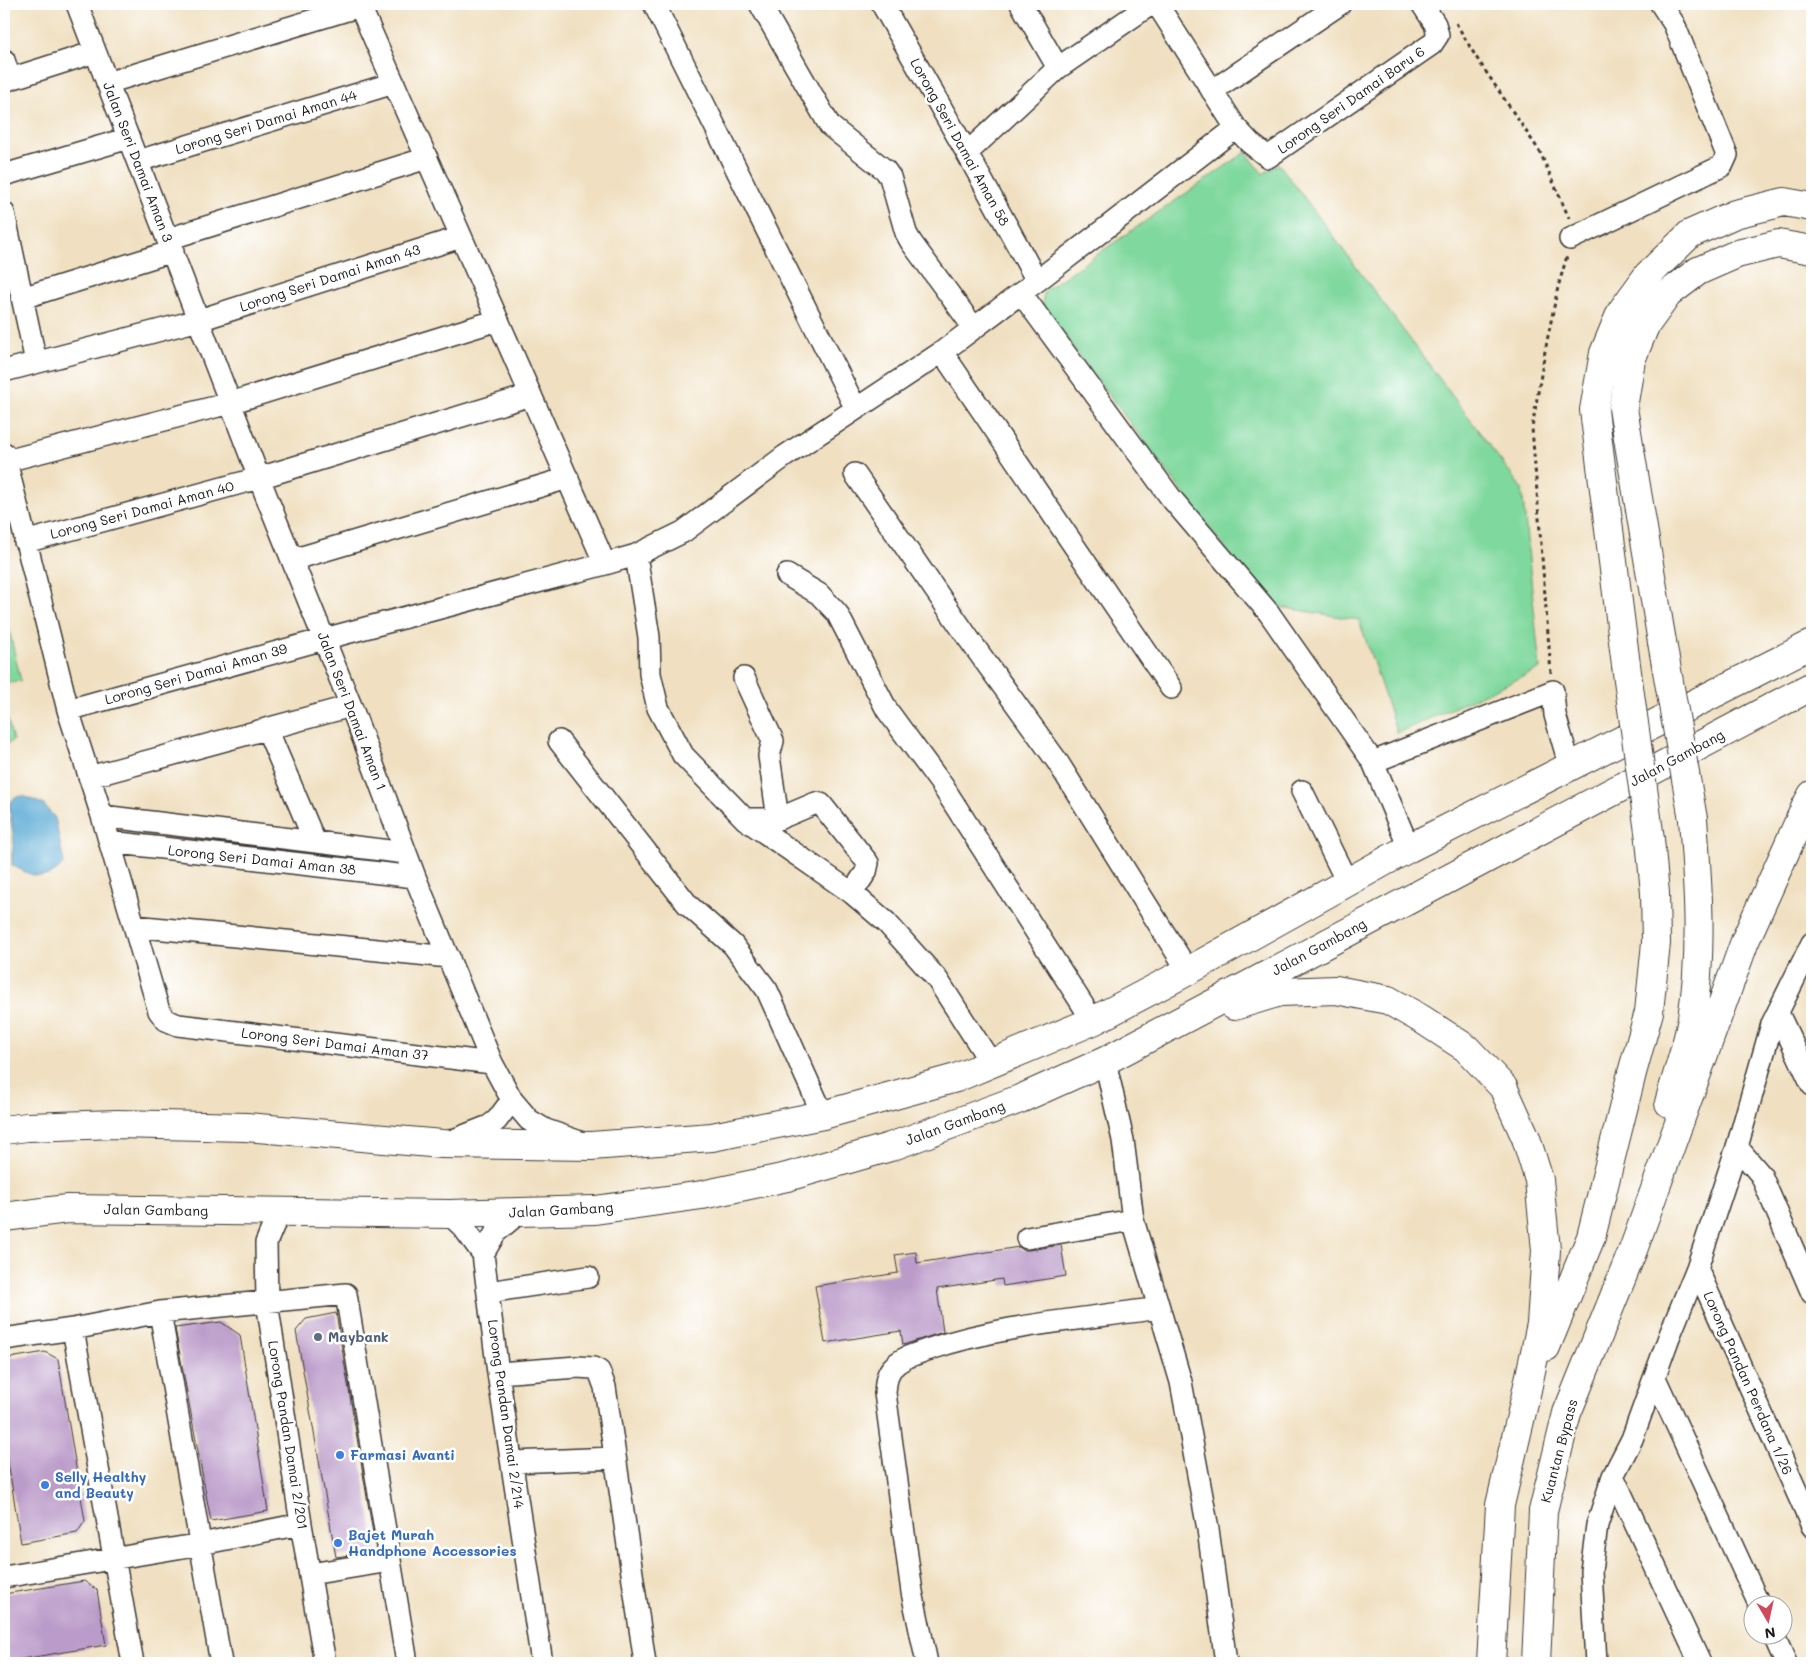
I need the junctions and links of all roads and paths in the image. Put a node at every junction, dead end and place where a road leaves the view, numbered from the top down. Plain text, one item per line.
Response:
1 (79, 4) edge
2 (654, 4) edge
3 (760, 4) edge
4 (882, 4) edge
5 (1021, 4) edge
6 (1151, 4) edge
7 (1157, 4) edge
8 (1340, 4) edge
9 (1422, 4) edge
10 (1661, 4) edge
11 (359, 5) edge
12 (1454, 19) dead end
13 (95, 52) junction
14 (1058, 68) junction
15 (6, 74) edge
16 (107, 83) junction
17 (394, 83) junction
18 (1212, 90) junction
19 (1236, 128) junction
20 (129, 138) junction
21 (967, 153) junction
22 (427, 158) junction
23 (138, 161) junction
24 (4, 175) edge
25 (1812, 208) edge
26 (4, 213) edge
27 (461, 237) junction
28 (1570, 239) junction
29 (171, 245) junction
30 (1812, 250) edge
31 (1029, 287) junction
32 (22, 298) junction
33 (199, 320) junction
34 (498, 320) junction
35 (974, 328) junction
36 (942, 352) junction
37 (36, 362) junction
38 (4, 371) edge
39 (531, 395) junction
40 (230, 403) junction
41 (856, 409) junction
42 (5, 457) edge
43 (855, 474) dead end
44 (259, 478) junction
45 (568, 478) junction
46 (25, 542) junction
47 (636, 555) junction
48 (292, 560) junction
49 (606, 564) junction
50 (787, 575) dead end
51 (1812, 638) edge
52 (324, 639) junction
53 (1801, 650) edge
54 (744, 678) dead end
55 (1812, 686) edge
56 (1171, 688) dead end
57 (1553, 691) junction
58 (351, 706) junction
59 (68, 710) junction
60 (267, 729) junction
61 (559, 742) dead end
62 (1373, 762) junction
63 (1570, 767) junction
64 (88, 777) junction
65 (1302, 791) dead end
66 (1812, 795) edge
67 (102, 816) junction
68 (745, 819) junction
69 (778, 819) junction
70 (110, 842) junction
71 (315, 842) junction
72 (1409, 848) junction
73 (406, 853) junction
74 (415, 877) junction
75 (1347, 882) junction
76 (852, 893) junction
77 (134, 926) junction
78 (1810, 951) edge
79 (449, 957) junction
80 (1188, 971) junction
81 (1778, 1013) junction
82 (1093, 1021) junction
83 (1177, 1022) junction
84 (1105, 1061) junction
85 (492, 1063) junction
86 (991, 1063) junction
87 (1812, 1086) edge
88 (512, 1100) junction
89 (823, 1115) junction
90 (4, 1130) edge
91 (442, 1144) junction
92 (591, 1146) junction
93 (1738, 1147) junction
94 (284, 1211) junction
95 (520, 1212) junction
96 (449, 1214) junction
97 (4, 1217) edge
98 (1133, 1220) junction
99 (1027, 1238) dead end
100 (1633, 1250) junction
101 (483, 1254) junction
102 (1805, 1258) edge
103 (1697, 1268) junction
104 (588, 1277) dead end
105 (488, 1292) junction
106 (1812, 1294) edge
107 (267, 1302) junction
108 (1159, 1308) junction
109 (160, 1312) junction
110 (73, 1329) junction
111 (4, 1339) edge
112 (498, 1373) junction
113 (1655, 1378) junction
114 (1525, 1399) junction
115 (614, 1458) junction
116 (513, 1462) junction
117 (1613, 1476) junction
118 (1811, 1521) edge
119 (301, 1524) junction
120 (200, 1544) junction
121 (114, 1558) junction
122 (390, 1561) junction
123 (310, 1574) junction
124 (4, 1577) edge
125 (1754, 1594) edge
126 (1777, 1644) edge
127 (133, 1663) edge
128 (221, 1663) edge
129 (325, 1663) edge
130 (407, 1663) edge
131 (542, 1663) edge
132 (646, 1663) edge
133 (927, 1663) edge
134 (1226, 1663) edge
135 (1491, 1663) edge
136 (1536, 1663) edge
137 (1596, 1663) edge
138 (1700, 1663) edge
139 (1786, 1663) edge

1 - 13 street, Jalan Seri Damai Aman 3
2 - 41 street
3 - 35 street
4 - 21 street, Lorong Seri Damai Aman 58
5 - 14 street
6 - 14 street
7 - 18 street
8 - 18 street
9 - 19 street, Lorong Seri Damai Baru 6
10 - 28 street
11 - 16 street
11 - 17 street
12 - 28 path
13 - 15 street
13 - 16 street, Jalan Seri Damai Aman 3
14 - 21 street
16 - 20 street, Jalan Seri Damai Aman 3
17 - 22 street
17 - 23 street, Lorong Seri Damai Aman 44
18 - 19 street
19 - 31 street, Lorong Seri Damai Aman 39
20 - 23 street, Jalan Seri Damai Aman 3
20 - 24 street
21 - 31 street, Lorong Seri Damai Aman 58
22 - 27 street
22 - 29 street
23 - 29 street, Jalan Seri Damai Aman 3
25 - 114 highway, bridge
26 - 32 street
27 - 33 street, Lorong Seri Damai Aman 43
27 - 34 street
28 - 57 path
29 - 32 street
29 - 33 street, Jalan Seri Damai Aman 3
30 - 100 highway, bridge
31 - 35 street, Lorong Seri Damai Aman 39
31 - 62 street, Lorong Seri Damai Aman 58
32 - 37 street
33 - 37 street, Lorong Seri Damai Aman 43
33 - 40 street, Jalan Seri Damai Aman 1
34 - 39 street
34 - 40 street
35 - 36 street, Lorong Seri Damai Aman 39
36 - 41 street, Lorong Seri Damai Aman 39
36 - 56 street
37 - 38 street, Lorong Seri Damai Aman 43
39 - 44 street, Lorong Seri Damai Aman 40
39 - 45 street
40 - 42 street
40 - 44 street, Jalan Seri Damai Aman 1
41 - 47 street, Lorong Seri Damai Aman 39
42 - 46 street
43 - 80 street
44 - 46 street, Lorong Seri Damai Aman 40
44 - 48 street, Jalan Seri Damai Aman 1
45 - 48 street
45 - 49 street
46 - 59 street
47 - 49 street, Lorong Seri Damai Aman 39
47 - 68 street
48 - 52 street, Jalan Seri Damai Aman 1
49 - 52 street, Lorong Seri Damai Aman 39
50 - 82 street
51 - 53 highway
52 - 58 street, Jalan Seri Damai Aman 1
52 - 59 street, Lorong Seri Damai Aman 39
53 - 63 highway
54 - 69 street
55 - 83 highway, Jalan Gambang
57 - 62 street
57 - 63 street
58 - 60 street
58 - 73 street, Jalan Seri Damai Aman 1
59 - 64 street
60 - 64 street
60 - 71 street
61 - 89 street
62 - 72 street, Lorong Seri Damai Aman 58
63 - 72 highway
64 - 67 street
65 - 75 street
66 - 100 highway
67 - 70 street
67 - 71 street
68 - 69 street
68 - 76 street
69 - 76 street
70 - 74 street, Lorong Seri Damai Aman 38
70 - 77 street
71 - 73 street
72 - 75 highway
73 - 74 street, Jalan Seri Damai Aman 1
74 - 79 street, Jalan Seri Damai Aman 1
75 - 80 highway
76 - 86 street
77 - 79 street
77 - 85 street, Lorong Seri Damai Aman 37
78 - 81 street
79 - 85 street, Jalan Seri Damai Aman 1
80 - 82 highway
81 - 87 street
81 - 93 street
82 - 86 highway
83 - 84 highway, Jalan Gambang
83 - 114 highway
84 - 95 highway, Jalan Gambang
84 - 98 street
85 - 88 street, Jalan Seri Damai Aman 1
86 - 89 highway
88 - 91 street
88 - 92 street, Jalan Seri Damai Aman 1
89 - 92 highway
90 - 91 highway
91 - 92 highway
93 - 102 street
93 - 103 street
94 - 96 highway, Jalan Gambang
94 - 97 highway, Jalan Gambang
94 - 107 street, Lorong Pandan Damai 2/201
95 - 96 highway, Jalan Gambang
95 - 101 street
96 - 101 street, Lorong Pandan Damai 2/214
98 - 99 street
98 - 108 street
100 - 136 highway, Kuantan Bypass
101 - 105 street, Lorong Pandan Damai 2/214
102 - 106 street
103 - 113 street
103 - 118 street, Lorong Pandan Perdana 1/26
104 - 105 street
105 - 112 street, Lorong Pandan Damai 2/214
107 - 109 street
107 - 119 street, Lorong Pandan Damai 2/201
107 - 122 street
108 - 133 street
108 - 134 street
109 - 110 street
109 - 120 street
110 - 111 street
110 - 121 street
112 - 115 street
112 - 116 street, Lorong Pandan Damai 2/214
113 - 117 street
113 - 125 street
114 - 135 highway
115 - 116 street
115 - 132 street
116 - 131 street, Lorong Pandan Damai 2/214
117 - 137 street
117 - 138 street
119 - 120 street
119 - 123 street, Lorong Pandan Damai 2/201
120 - 121 street
120 - 128 street
121 - 124 street
121 - 127 street
122 - 123 street
122 - 130 street
123 - 129 street, Lorong Pandan Damai 2/201
126 - 139 street

